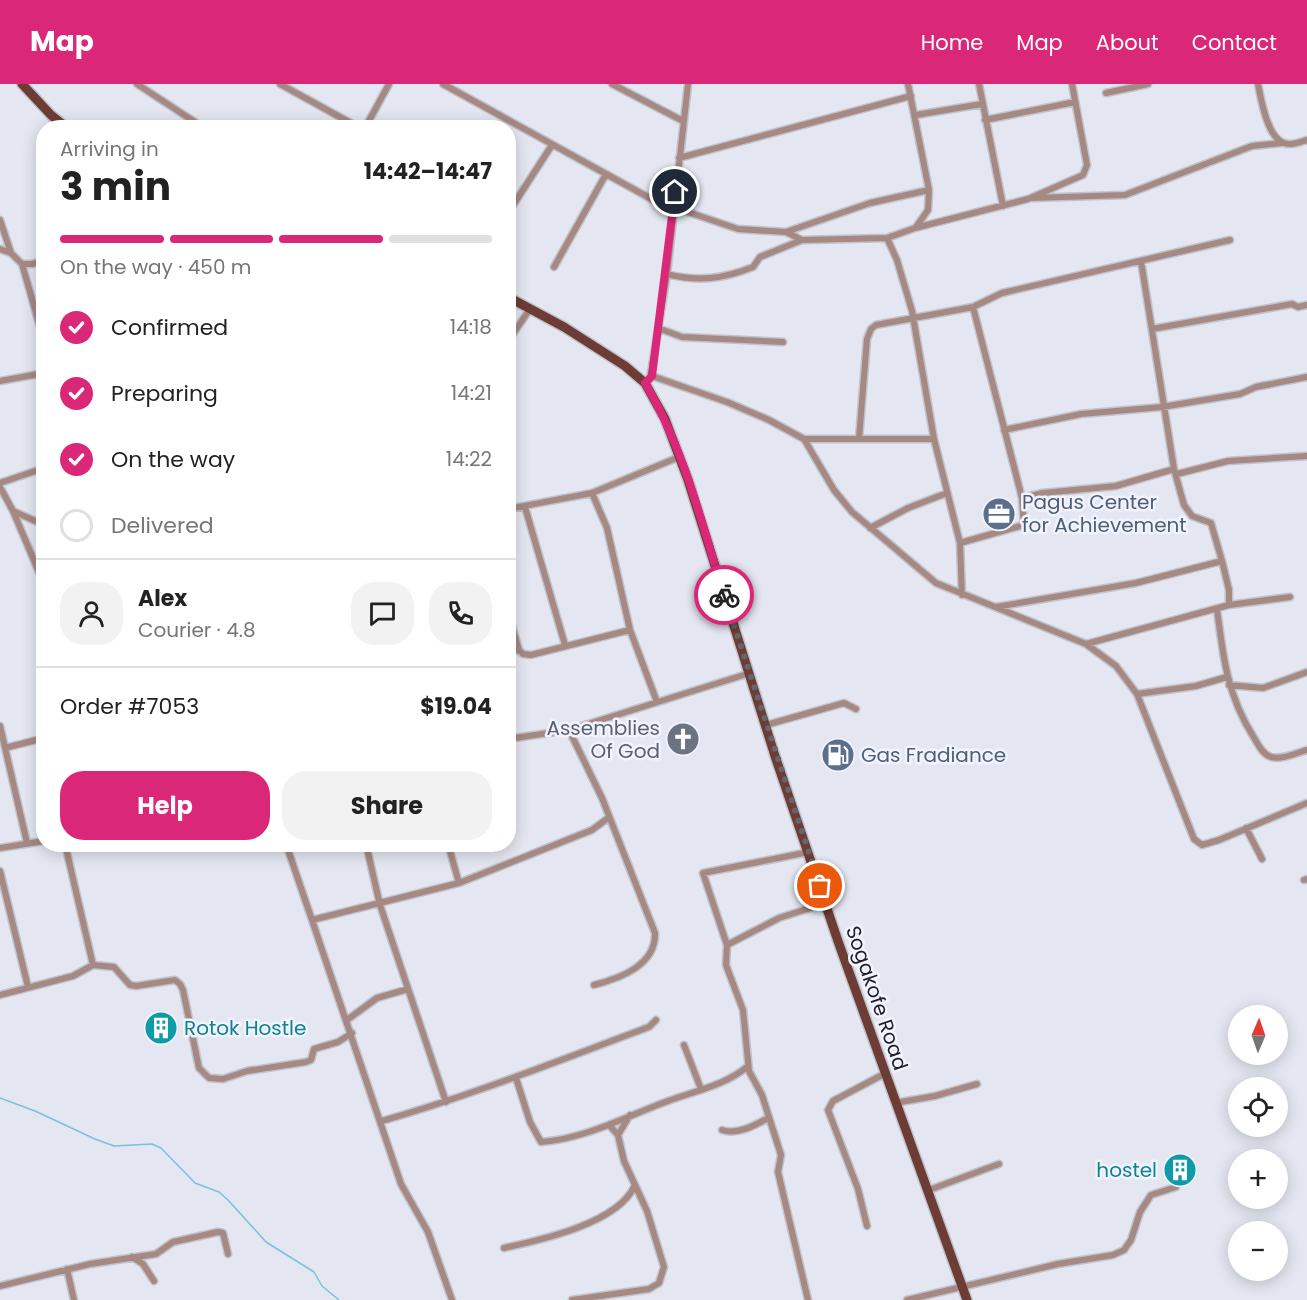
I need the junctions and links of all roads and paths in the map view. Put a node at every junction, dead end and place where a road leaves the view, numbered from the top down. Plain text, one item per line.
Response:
1 (22, 84) edge
2 (137, 84) edge
3 (280, 84) edge
4 (389, 84) edge
5 (443, 84) edge
6 (612, 84) edge
7 (688, 84) edge
8 (908, 84) edge
9 (979, 84) edge
10 (1072, 84) edge
11 (1148, 84) edge
12 (1258, 84) edge
13 (1106, 93) dead end
14 (911, 96) junction
15 (1075, 102) junction
16 (982, 104) junction
17 (916, 116) junction
18 (56, 120) edge
19 (192, 120) edge
20 (345, 120) edge
21 (370, 120) edge
22 (507, 120) edge
23 (985, 120) junction
24 (684, 121) junction
25 (516, 125) edge
26 (1307, 140) edge
27 (1282, 143) junction
28 (552, 145) junction
29 (680, 158) junction
30 (606, 174) junction
31 (929, 190) junction
32 (1028, 198) junction
33 (516, 201) edge
34 (1003, 206) junction
35 (674, 208) junction
36 (0, 220) edge
37 (915, 228) junction
38 (786, 231) junction
39 (887, 238) junction
40 (802, 240) junction
41 (1230, 240) dead end
42 (0, 249) edge
43 (11, 253) junction
44 (1140, 261) junction
45 (36, 262) edge
46 (22, 264) junction
47 (554, 267) dead end
48 (667, 274) junction
49 (516, 301) edge
50 (1307, 305) edge
51 (973, 307) junction
52 (36, 309) edge
53 (530, 309) junction
54 (914, 320) junction
55 (658, 328) junction
56 (516, 329) edge
57 (1152, 329) junction
58 (783, 342) dead end
59 (36, 374) edge
60 (1307, 377) edge
61 (649, 380) junction
62 (0, 381) edge
63 (1162, 407) junction
64 (1004, 430) junction
65 (804, 439) junction
66 (859, 439) junction
67 (934, 439) junction
68 (1307, 456) edge
69 (679, 458) junction
70 (36, 471) edge
71 (1176, 472) junction
72 (0, 485) edge
73 (592, 493) junction
74 (947, 493) junction
75 (1022, 498) junction
76 (525, 507) junction
77 (516, 508) edge
78 (13, 511) junction
79 (36, 521) edge
80 (870, 528) junction
81 (960, 543) junction
82 (1222, 561) junction
83 (36, 565) edge
84 (962, 595) junction
85 (1290, 597) dead end
86 (1229, 605) junction
87 (994, 608) junction
88 (1217, 609) junction
89 (630, 630) junction
90 (516, 640) edge
91 (1086, 644) junction
92 (565, 645) junction
93 (519, 650) junction
94 (516, 651) edge
95 (1307, 672) edge
96 (751, 673) junction
97 (1227, 677) junction
98 (1229, 685) junction
99 (1137, 694) junction
100 (657, 702) junction
101 (856, 709) dead end
102 (766, 725) junction
103 (0, 726) edge
104 (569, 730) junction
105 (516, 738) edge
106 (36, 740) edge
107 (5, 748) junction
108 (1307, 750) edge
109 (1307, 803) edge
110 (608, 818) junction
111 (1246, 828) junction
112 (36, 842) edge
113 (27, 843) junction
114 (0, 849) edge
115 (67, 852) edge
116 (289, 852) edge
117 (368, 852) edge
118 (450, 852) edge
119 (809, 852) junction
120 (1262, 859) dead end
121 (0, 871) edge
122 (459, 883) junction
123 (826, 903) junction
124 (380, 905) junction
125 (312, 920) junction
126 (727, 945) junction
127 (93, 966) junction
128 (594, 985) dead end
129 (28, 987) junction
130 (408, 989) junction
131 (0, 995) edge
132 (347, 1020) junction
133 (656, 1020) dead end
134 (352, 1033) junction
135 (684, 1045) dead end
136 (748, 1066) junction
137 (884, 1074) junction
138 (516, 1078) junction
139 (977, 1084) dead end
140 (701, 1089) junction
141 (446, 1102) junction
142 (895, 1103) junction
143 (631, 1115) junction
144 (768, 1118) junction
145 (382, 1121) junction
146 (609, 1125) junction
147 (722, 1130) dead end
148 (618, 1135) junction
149 (999, 1164) dead end
150 (635, 1185) junction
151 (1176, 1187) dead end
152 (929, 1191) junction
153 (867, 1226) dead end
154 (504, 1248) dead end
155 (228, 1254) dead end
156 (131, 1257) junction
157 (67, 1269) junction
158 (154, 1281) dead end
159 (0, 1286) edge
160 (964, 1288) junction
161 (74, 1300) edge
162 (452, 1300) edge
163 (572, 1300) edge
164 (808, 1300) edge
165 (906, 1300) edge
166 (968, 1300) edge

1 - 18 main road
2 - 19 street
3 - 20 street
4 - 21 street
5 - 22 street
6 - 24 street
7 - 24 street
8 - 14 street
9 - 16 street
10 - 15 street
11 - 13 street
12 - 27 street
14 - 17 street
14 - 29 street
15 - 23 street
15 - 32 street
16 - 17 street
16 - 23 street
17 - 31 street
23 - 34 street
24 - 29 street
25 - 28 street
26 - 27 street
27 - 32 street
28 - 30 street
28 - 33 street
29 - 35 street
30 - 35 street
30 - 47 street
31 - 37 street
31 - 38 street
32 - 34 street
34 - 37 street
35 - 38 street
35 - 48 street
36 - 43 street
37 - 39 street
38 - 40 street
39 - 40 street
39 - 54 street
40 - 48 street
41 - 44 street
42 - 43 street
43 - 46 street
44 - 51 street
44 - 57 street
45 - 46 street
46 - 52 street
48 - 55 street
49 - 53 main road, Sogakofe Road
50 - 57 street
51 - 54 street
51 - 64 street
53 - 56 street
53 - 61 main road, Sogakofe Road
54 - 66 street
54 - 67 street
55 - 58 street
55 - 61 street
57 - 63 street
59 - 62 street
60 - 63 street
61 - 65 street
61 - 69 main road, Sogakofe Road
63 - 64 street
63 - 71 street
64 - 75 street
65 - 66 street
65 - 80 street
66 - 67 street
67 - 74 street
68 - 71 street
69 - 73 street
69 - 96 main road, Sogakofe Road
70 - 72 street
71 - 75 street
71 - 82 street
72 - 78 street
73 - 76 street
73 - 89 street
74 - 80 street
74 - 81 street
75 - 81 street
76 - 77 street
76 - 92 street
78 - 79 street
78 - 83 street
80 - 84 street
81 - 84 street
82 - 86 street
82 - 87 street
84 - 87 street
85 - 86 street
86 - 88 street
87 - 91 street
88 - 91 street
88 - 97 street
89 - 92 street
89 - 100 street
90 - 93 street
91 - 99 street
92 - 93 street
93 - 94 street
95 - 98 street
96 - 100 street
96 - 102 main road, Sogakofe Road
97 - 98 street
97 - 99 street
98 - 108 street
99 - 111 street
100 - 104 street
101 - 102 street
102 - 119 main road, Sogakofe Road
103 - 107 street
104 - 105 street
104 - 110 street
106 - 107 street
107 - 113 street
109 - 111 street
110 - 122 street
110 - 128 street
111 - 120 street
112 - 113 street
113 - 114 street
115 - 127 street
116 - 125 street
117 - 124 street
118 - 122 street
119 - 123 main road, Sogakofe Road
119 - 126 street
121 - 129 street
122 - 124 street
123 - 126 street
123 - 137 main road, Sogakofe Road
124 - 125 street
124 - 130 street
125 - 132 street
126 - 136 street
127 - 129 street
127 - 134 street
129 - 131 street
130 - 132 street
130 - 141 street
132 - 134 street
133 - 138 street
134 - 145 street
135 - 140 street
136 - 140 street
136 - 144 street
137 - 142 main road, Sogakofe Road
137 - 153 street
138 - 141 street
138 - 146 street
139 - 142 street
140 - 143 street
141 - 145 street
142 - 152 main road, Sogakofe Road
143 - 146 street
143 - 148 street
144 - 147 street
144 - 164 street
145 - 162 street
146 - 148 street
148 - 150 street
149 - 152 street
150 - 154 street
150 - 163 street
151 - 160 street
152 - 160 main road, Sogakofe Road
155 - 156 street
156 - 157 street
156 - 158 street
157 - 159 street
157 - 161 street
160 - 165 street
160 - 166 main road, Sogakofe Road

